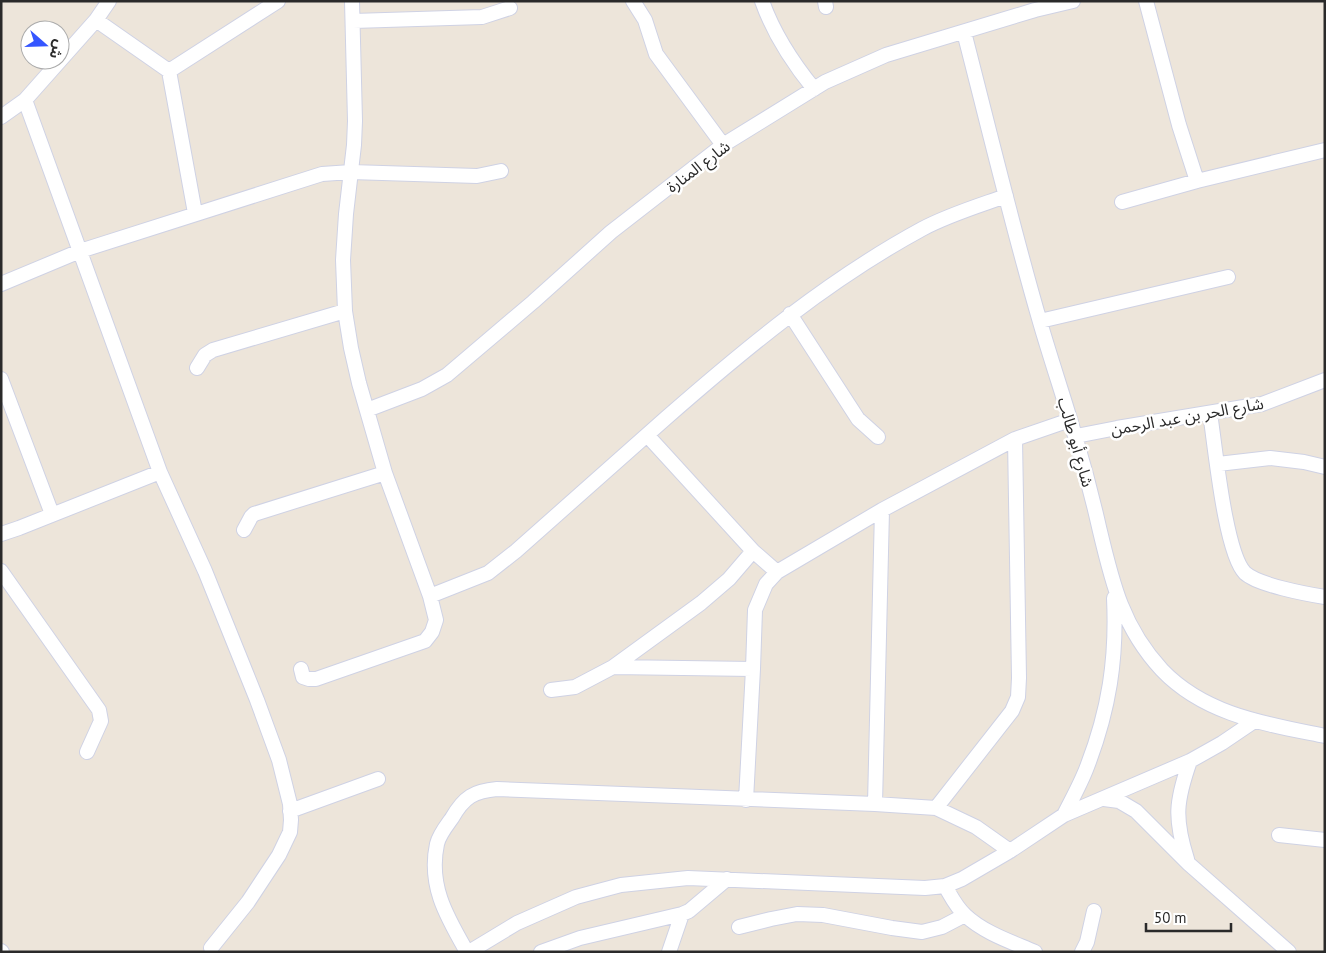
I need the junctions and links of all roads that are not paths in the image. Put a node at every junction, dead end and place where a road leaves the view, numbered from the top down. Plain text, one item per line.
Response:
1 (109, 1) edge
2 (260, 1) edge
3 (278, 1) edge
4 (352, 1) edge
5 (632, 1) edge
6 (762, 1) edge
7 (1073, 1) edge
8 (1146, 1) edge
9 (1034, 6) edge
10 (510, 8) dead end
11 (255, 15) junction
12 (96, 20) junction
13 (353, 21) junction
14 (964, 32) junction
15 (170, 71) junction
16 (814, 89) junction
17 (25, 100) junction
18 (1, 117) edge
19 (723, 145) junction
20 (1325, 150) edge
21 (500, 171) dead end
22 (351, 172) junction
23 (1197, 181) junction
24 (1006, 196) junction
25 (1122, 202) dead end
26 (195, 213) junction
27 (80, 251) junction
28 (1228, 277) dead end
29 (1, 284) edge
30 (345, 311) junction
31 (790, 314) junction
32 (1040, 321) junction
33 (197, 368) dead end
34 (1, 379) edge
35 (1325, 380) edge
36 (368, 410) junction
37 (1210, 413) junction
38 (1070, 420) junction
39 (647, 435) junction
40 (1076, 436) junction
41 (878, 437) dead end
42 (1015, 439) junction
43 (1218, 464) junction
44 (1325, 467) edge
45 (160, 472) junction
46 (385, 473) junction
47 (882, 510) junction
48 (52, 514) junction
49 (244, 530) dead end
50 (1, 534) edge
51 (753, 551) junction
52 (1, 571) edge
53 (777, 572) junction
54 (1113, 585) junction
55 (430, 596) junction
56 (1325, 597) edge
57 (613, 667) junction
58 (301, 669) dead end
59 (753, 669) junction
60 (551, 690) dead end
61 (1253, 722) junction
62 (1325, 736) edge
63 (87, 752) dead end
64 (1190, 761) junction
65 (378, 779) dead end
66 (1104, 799) junction
67 (746, 800) junction
68 (875, 804) junction
69 (936, 808) junction
70 (290, 811) junction
71 (1064, 815) junction
72 (1279, 834) dead end
73 (1325, 840) edge
74 (1010, 851) junction
75 (1189, 864) junction
76 (727, 879) junction
77 (945, 886) junction
78 (1094, 911) dead end
79 (682, 914) junction
80 (965, 915) junction
81 (739, 927) dead end
82 (211, 948) dead end
83 (468, 952) edge
84 (541, 952) edge
85 (669, 952) edge
86 (1035, 952) edge
87 (1082, 952) edge
88 (1289, 952) edge

1 - 12 street
2 - 11 street
3 - 11 street
4 - 13 street
5 - 19 street
6 - 16 street
7 - 9 street, شارع المنارة
8 - 23 street
9 - 14 street, شارع المنارة
10 - 13 street
11 - 15 street
12 - 15 street
12 - 17 street
13 - 22 street
14 - 16 street, شارع المنارة
14 - 24 street, شارع أبو طالب
15 - 26 street
16 - 19 street, شارع المنارة
17 - 18 street
17 - 27 street
19 - 36 street, شارع المنارة
20 - 23 street
21 - 22 street
22 - 26 street
22 - 30 street
23 - 25 street
24 - 31 street
24 - 32 street, شارع أبو طالب
26 - 27 street
27 - 29 street
27 - 45 street
28 - 32 street
30 - 33 street
30 - 36 street
31 - 39 street
31 - 41 street
32 - 38 street, شارع أبو طالب
34 - 48 street
35 - 37 street, شارع الحر بن عبد الرحمن
36 - 46 street
37 - 40 street, شارع الحر بن عبد الرحمن
37 - 43 street
38 - 40 street, شارع أبو طالب
38 - 42 street
39 - 51 street
39 - 55 street
40 - 54 street, شارع أبو طالب
42 - 47 street
42 - 69 street
43 - 44 street
43 - 56 street
45 - 48 street
45 - 70 street
46 - 49 street
46 - 55 street
47 - 53 street
47 - 68 street
48 - 50 street
51 - 53 street
51 - 57 street
52 - 63 street
53 - 59 street
54 - 61 street, شارع أبو طالب
54 - 71 street
55 - 58 street
57 - 59 street
57 - 60 street
59 - 67 street
61 - 62 street, شارع أبو طالب
61 - 64 street
64 - 66 street
64 - 75 street
65 - 70 street
66 - 71 street
66 - 75 street
67 - 68 street
67 - 83 street
68 - 69 street
69 - 74 street
70 - 82 street
71 - 74 street
72 - 73 street
74 - 77 street
75 - 88 street
76 - 77 street
76 - 79 street
76 - 83 street
77 - 80 street
78 - 87 street
79 - 84 street
79 - 85 street
80 - 81 street
80 - 86 street

